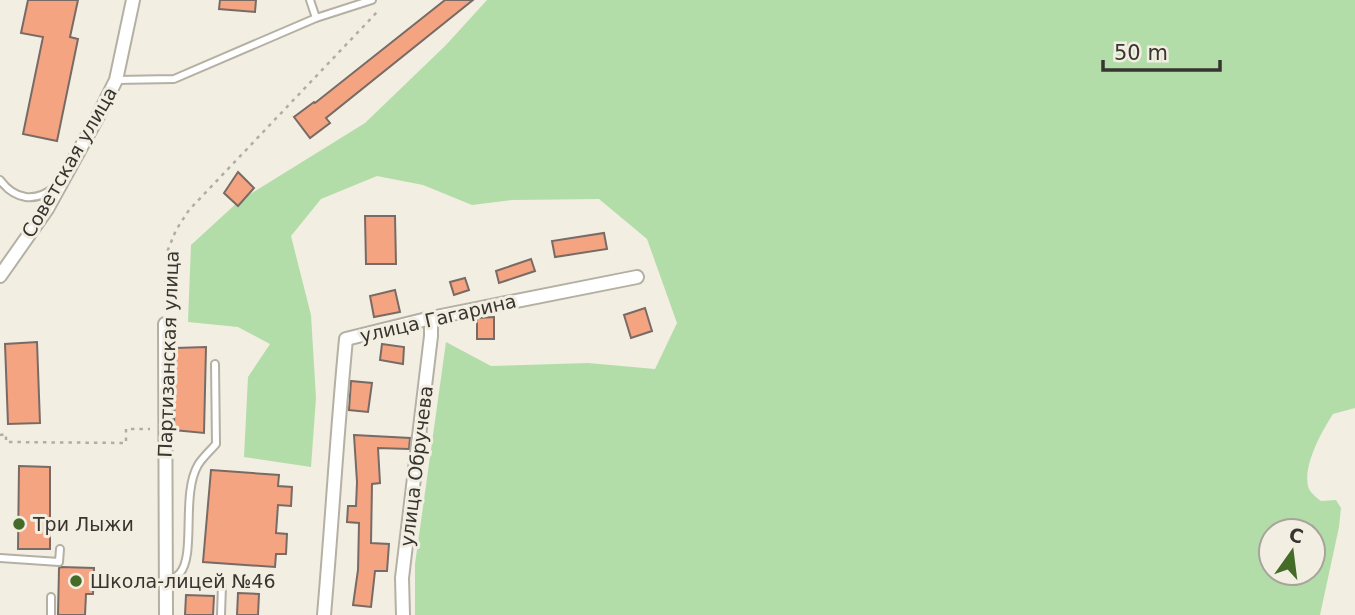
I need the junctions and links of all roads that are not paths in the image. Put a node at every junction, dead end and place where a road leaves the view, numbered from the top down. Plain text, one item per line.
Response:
1 (133, 0) edge
2 (310, 0) edge
3 (372, 0) edge
4 (316, 18) junction
5 (116, 80) junction
6 (0, 180) edge
7 (61, 181) junction
8 (0, 276) edge
9 (636, 277) dead end
10 (431, 318) junction
11 (165, 324) road end
12 (215, 364) dead end
13 (60, 549) dead end
14 (0, 558) edge
15 (166, 583) junction
16 (51, 597) dead end
17 (51, 615) edge
18 (166, 615) edge
19 (221, 615) edge
20 (324, 615) edge
21 (403, 615) edge

1 - 5 street, Советская улица
2 - 4 lane
3 - 4 lane
4 - 5 lane
5 - 7 street, Советская улица
6 - 7 lane
7 - 8 street, Советская улица
9 - 10 street, улица Гагарина
10 - 20 street, улица Гагарина
10 - 21 street, улица Обручева
11 - 15 street, Партизанская улица
12 - 15 lane
13 - 14 lane
15 - 18 street, Партизанская улица
15 - 19 lane
16 - 17 lane

